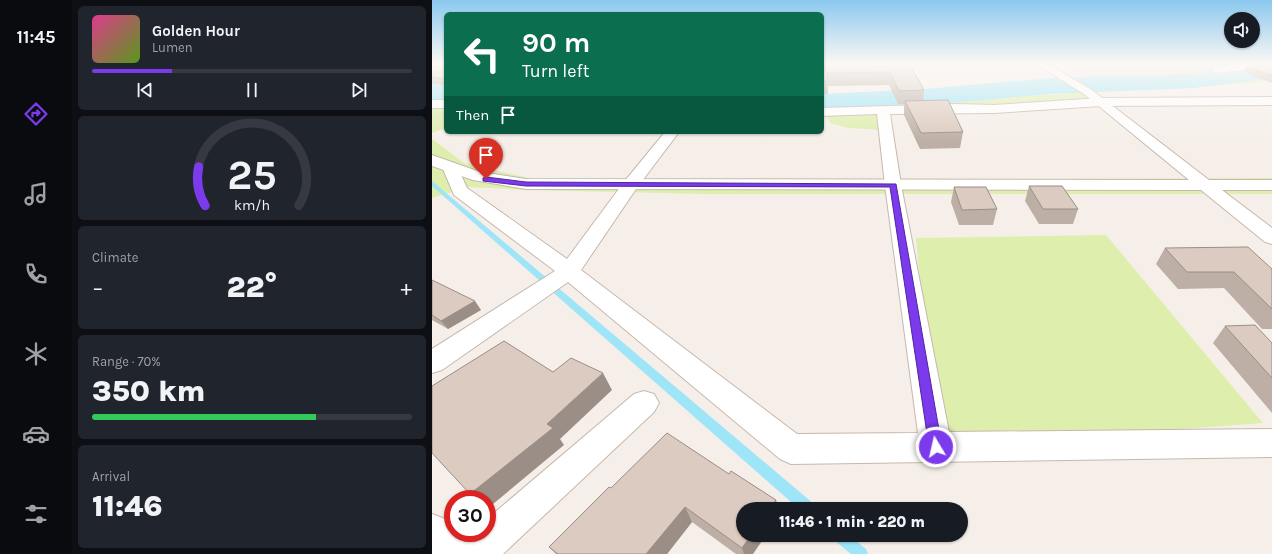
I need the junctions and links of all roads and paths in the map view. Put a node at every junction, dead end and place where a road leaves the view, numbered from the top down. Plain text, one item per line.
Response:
1 (1083, 89) edge
2 (1245, 101) junction
3 (1272, 101) edge
4 (1101, 102) junction
5 (432, 104) edge
6 (444, 104) edge
7 (883, 110) junction
8 (824, 112) edge
9 (1272, 113) edge
10 (670, 134) edge
11 (442, 164) edge
12 (1204, 184) junction
13 (893, 185) junction
14 (1272, 185) edge
15 (630, 186) junction
16 (1272, 238) edge
17 (569, 271) junction
18 (432, 363) edge
19 (644, 403) dead end
20 (1272, 443) edge
21 (936, 447) junction
22 (432, 532) edge
23 (456, 554) edge
24 (475, 554) edge

1 - 4 street
2 - 3 street
2 - 4 street
2 - 9 street
4 - 7 street
4 - 12 street
5 - 6 street
7 - 8 street
7 - 13 street
10 - 15 street
11 - 15 street
11 - 17 street
12 - 13 street
12 - 14 street
12 - 16 street
13 - 15 street
13 - 21 street
15 - 17 street
17 - 18 street
17 - 21 street
19 - 24 street
20 - 21 street
22 - 23 street

